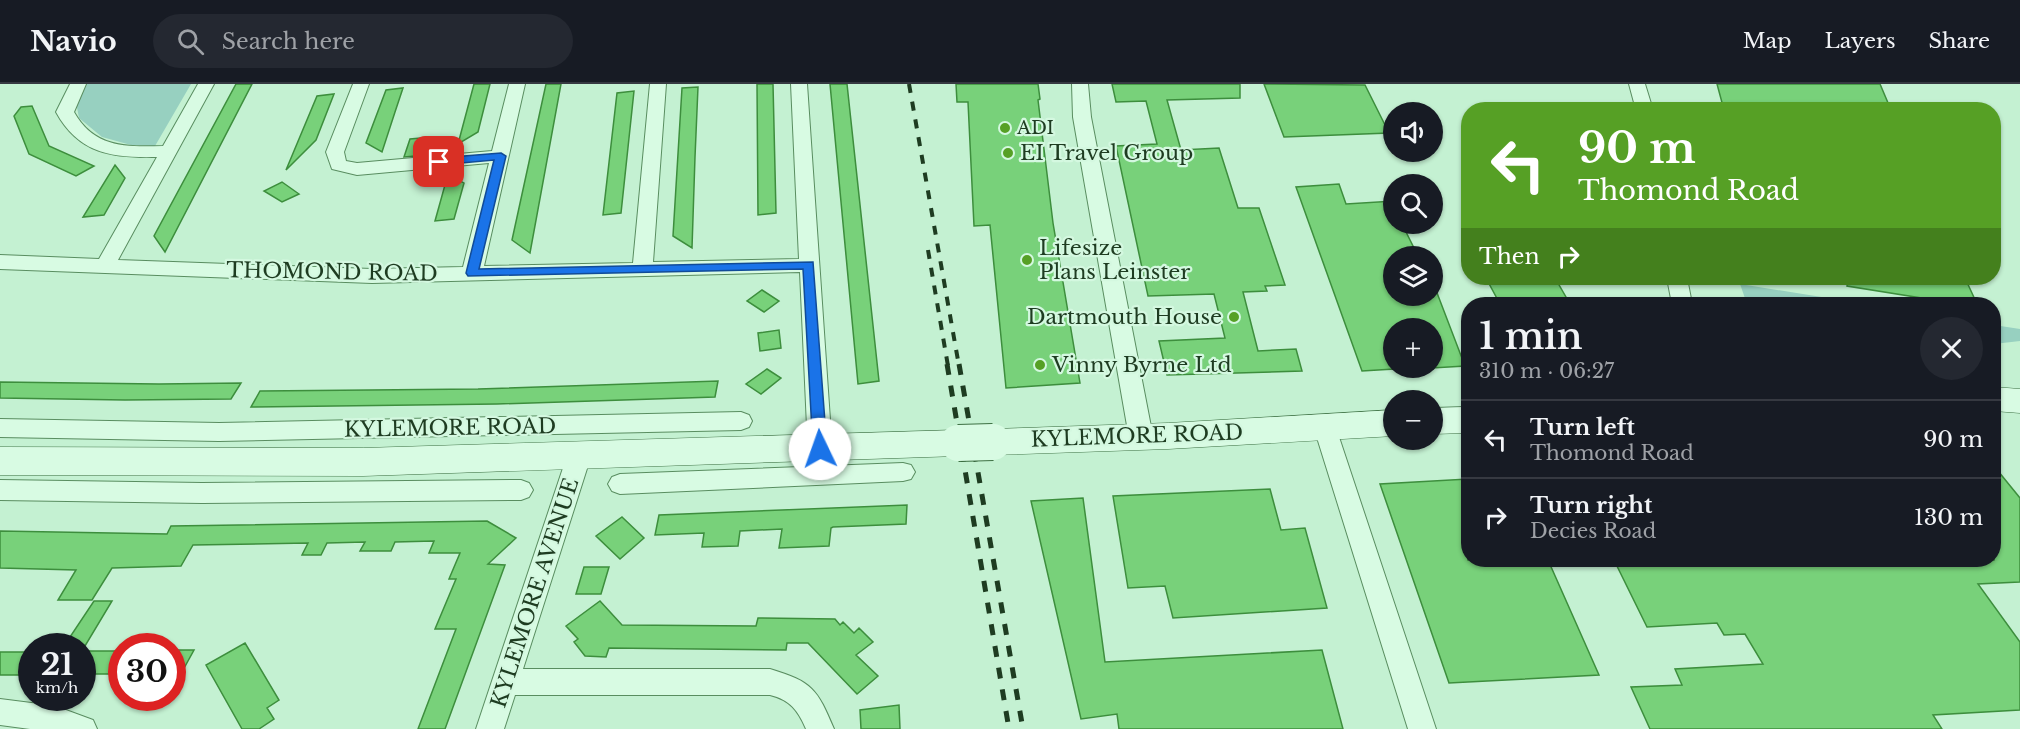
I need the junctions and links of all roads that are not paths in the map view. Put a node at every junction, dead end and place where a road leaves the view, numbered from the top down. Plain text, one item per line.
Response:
1 (78, 84) edge
2 (206, 84) edge
3 (361, 84) edge
4 (517, 84) edge
5 (658, 84) edge
6 (799, 84) edge
7 (1080, 84) edge
8 (1636, 84) edge
9 (1642, 102) edge
10 (167, 151) junction
11 (501, 156) junction
12 (0, 262) edge
13 (809, 265) junction
14 (105, 266) junction
15 (643, 268) junction
16 (472, 273) junction
17 (2001, 400) edge
18 (2020, 401) edge
19 (741, 420) dead end
20 (1461, 420) edge
21 (1443, 421) edge
22 (1383, 424) edge
23 (0, 428) edge
24 (1325, 428) junction
25 (159, 431) junction
26 (1141, 436) junction
27 (820, 449) junction
28 (579, 456) junction
29 (422, 460) junction
30 (0, 461) edge
31 (47, 462) junction
32 (139, 463) junction
33 (887, 464) junction
34 (660, 468) junction
35 (620, 484) dead end
36 (0, 490) edge
37 (521, 490) dead end
38 (24, 491) junction
39 (409, 491) junction
40 (506, 682) junction
41 (0, 712) edge
42 (83, 729) edge
43 (490, 729) edge
44 (820, 729) edge
45 (1422, 729) edge

1 - 10 street
2 - 10 street
3 - 11 street
4 - 11 street
5 - 15 street
6 - 13 street
7 - 26 street
8 - 9 street
10 - 14 street
11 - 16 street
12 - 14 street, THOMOND ROAD
13 - 15 street, THOMOND ROAD
13 - 27 street
14 - 16 street, THOMOND ROAD
15 - 16 street, THOMOND ROAD
17 - 18 main road
19 - 25 street, KYLEMORE ROAD
20 - 21 main road
22 - 24 main road, KYLEMORE ROAD
23 - 25 street, KYLEMORE ROAD
24 - 26 main road, KYLEMORE ROAD
24 - 45 street
25 - 32 street
26 - 33 main road, KYLEMORE ROAD, bridge
27 - 33 main road, KYLEMORE ROAD
27 - 34 main road, KYLEMORE ROAD
28 - 29 main road, KYLEMORE ROAD
28 - 34 main road, KYLEMORE ROAD
28 - 40 street, KYLEMORE AVENUE
29 - 32 main road, KYLEMORE ROAD
29 - 39 street
30 - 31 main road, KYLEMORE ROAD
31 - 32 main road, KYLEMORE ROAD
31 - 38 street
33 - 34 street, KYLEMORE ROAD
34 - 35 street, KYLEMORE ROAD
36 - 38 street
37 - 39 street
38 - 39 street
40 - 43 street, KYLEMORE AVENUE
40 - 44 street
41 - 42 street

